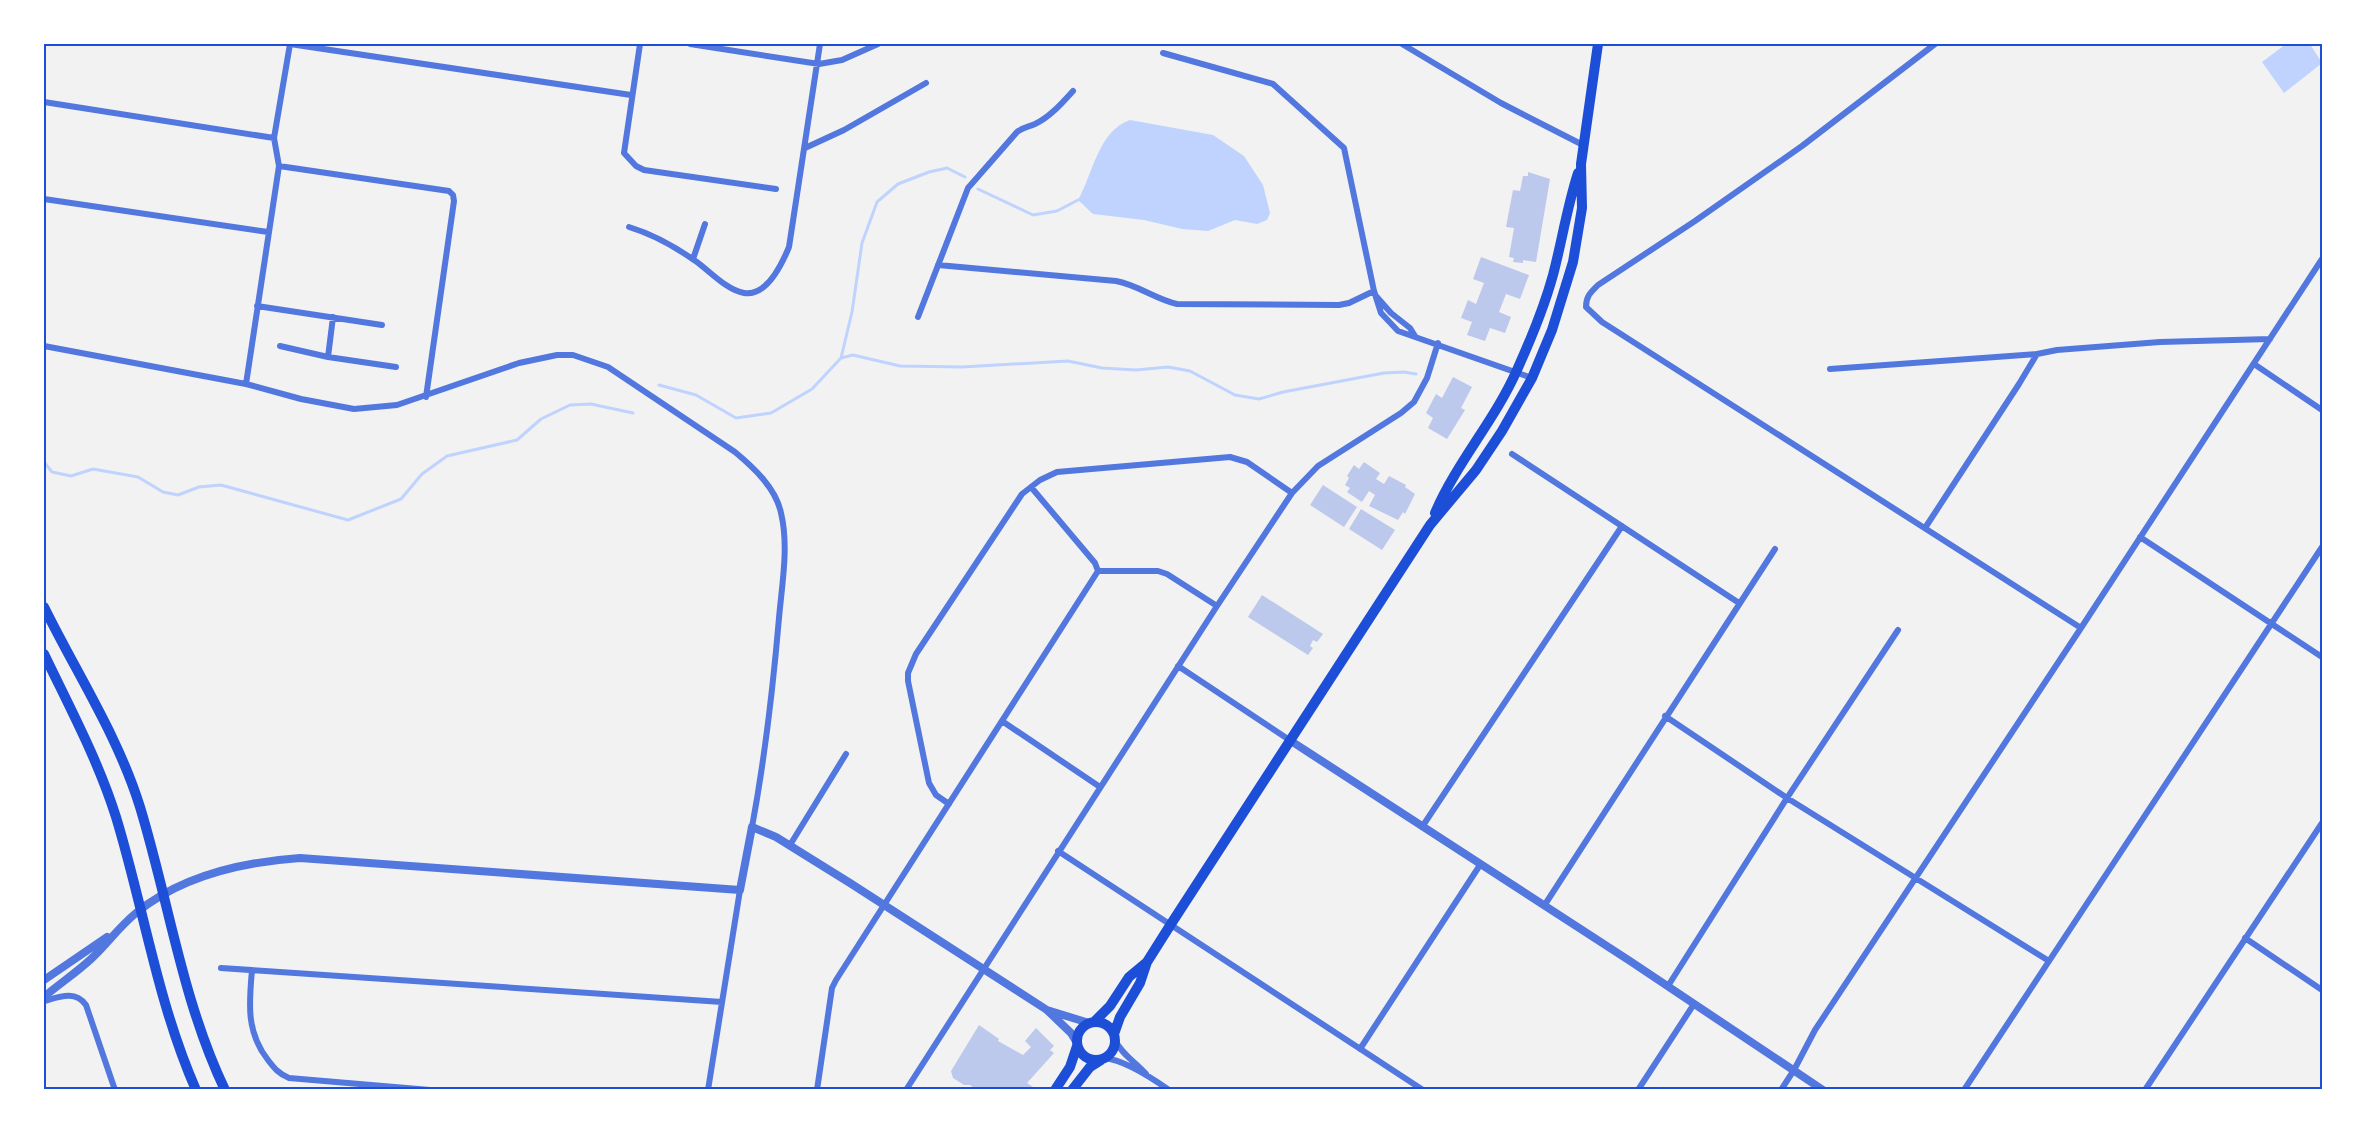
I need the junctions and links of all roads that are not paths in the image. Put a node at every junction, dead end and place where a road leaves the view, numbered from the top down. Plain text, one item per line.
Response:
1 (290, 44) edge
2 (640, 44) edge
3 (690, 44) edge
4 (820, 44) edge
5 (878, 44) edge
6 (1402, 44) edge
7 (1599, 44) edge
8 (1935, 44) edge
9 (1163, 53) dead end
10 (819, 64) junction
11 (926, 83) dead end
12 (1073, 91) dead end
13 (631, 96) junction
14 (44, 102) edge
15 (274, 138) junction
16 (1583, 145) junction
17 (805, 148) junction
18 (1581, 164) junction
19 (279, 166) junction
20 (776, 189) dead end
21 (44, 199) edge
22 (705, 224) dead end
23 (629, 227) dead end
24 (268, 232) junction
25 (693, 259) junction
26 (2322, 259) edge
27 (938, 266) junction
28 (1375, 293) junction
29 (257, 306) junction
30 (333, 317) junction
31 (918, 317) dead end
32 (382, 325) dead end
33 (2270, 339) junction
34 (1438, 343) junction
35 (44, 346) edge
36 (280, 346) dead end
37 (2037, 354) junction
38 (328, 357) junction
39 (2254, 364) junction
40 (396, 368) dead end
41 (1830, 369) dead end
42 (1517, 371) junction
43 (1532, 378) junction
44 (246, 384) junction
45 (426, 397) junction
46 (2322, 410) edge
47 (1512, 454) dead end
48 (1031, 487) junction
49 (1292, 493) junction
50 (1430, 525) junction
51 (1622, 526) junction
52 (1925, 528) junction
53 (2140, 537) junction
54 (2322, 548) edge
55 (1776, 549) dead end
56 (1098, 571) junction
57 (1739, 603) junction
58 (1217, 606) junction
59 (44, 607) edge
60 (2273, 623) junction
61 (2081, 628) junction
62 (1898, 630) dead end
63 (44, 654) edge
64 (2322, 657) edge
65 (1178, 666) junction
66 (1665, 716) junction
67 (1002, 721) junction
68 (1291, 741) junction
69 (846, 753) dead end
70 (1100, 787) junction
71 (1787, 798) junction
72 (949, 804) junction
73 (2322, 823) edge
74 (752, 827) junction
75 (1422, 827) junction
76 (790, 845) junction
77 (1058, 851) junction
78 (1480, 865) junction
79 (1914, 877) junction
80 (740, 890) junction
81 (885, 905) junction
82 (1544, 906) junction
83 (1171, 924) junction
84 (115, 932) junction
85 (2246, 938) junction
86 (2049, 961) junction
87 (1147, 962) junction
88 (221, 968) dead end
89 (984, 969) junction
90 (252, 970) junction
91 (44, 980) edge
92 (62, 982) junction
93 (1668, 986) junction
94 (44, 989) edge
95 (2322, 990) edge
96 (44, 997) edge
97 (44, 1001) edge
98 (722, 1002) junction
99 (1694, 1004) junction
100 (1047, 1010) junction
101 (1092, 1022) junction
102 (1114, 1037) junction
103 (1077, 1044) junction
104 (1360, 1048) junction
105 (1102, 1059) junction
106 (1794, 1070) junction
107 (1147, 1075) junction
108 (115, 1089) edge
109 (196, 1089) edge
110 (225, 1089) edge
111 (430, 1089) edge
112 (708, 1089) edge
113 (817, 1089) edge
114 (906, 1089) edge
115 (1056, 1089) edge
116 (1072, 1089) edge
117 (1169, 1089) edge
118 (1423, 1089) edge
119 (1638, 1089) edge
120 (1781, 1089) edge
121 (1822, 1089) edge
122 (1964, 1089) edge
123 (2145, 1089) edge

1 - 13 street
1 - 15 street
2 - 13 street
3 - 10 street
4 - 10 street
5 - 10 street
6 - 16 street
7 - 16 main road
8 - 52 street
9 - 28 street
10 - 17 street
11 - 17 street
12 - 27 street
13 - 20 street
14 - 15 street
15 - 19 street
16 - 18 main road
17 - 25 street
18 - 42 main road
18 - 43 main road
19 - 24 street
19 - 45 street
21 - 24 street
22 - 25 street
23 - 25 street
24 - 29 street
26 - 33 street
27 - 28 street
27 - 31 street
28 - 34 street
29 - 30 street
29 - 44 street
30 - 32 street
30 - 38 street
33 - 37 street
33 - 39 street
34 - 42 street
34 - 49 street
35 - 44 street
36 - 38 street
37 - 41 street
37 - 52 street
38 - 40 street
39 - 46 street
39 - 53 street
42 - 43 street
42 - 50 main road
43 - 50 main road
44 - 45 street
45 - 74 street
47 - 51 street
48 - 49 street
48 - 56 street
48 - 72 street
49 - 58 street
50 - 68 main road
51 - 57 street
51 - 75 street
52 - 61 street
53 - 60 street
53 - 61 street
54 - 60 street
55 - 57 street
56 - 58 street
56 - 67 street
57 - 66 street
58 - 65 street
59 - 110 main road
60 - 64 street
60 - 86 street
61 - 79 street
62 - 71 street
63 - 109 main road
65 - 68 street
65 - 70 street
66 - 71 street
66 - 82 street
67 - 70 street
67 - 72 street
68 - 75 street
68 - 83 main road
69 - 76 street
70 - 77 street
71 - 79 street
71 - 93 street
72 - 81 street
73 - 85 street
74 - 76 street
74 - 80 street
75 - 78 street
76 - 81 street
77 - 83 street
77 - 89 street
78 - 82 street
78 - 104 street
79 - 86 street
79 - 106 street
80 - 84 street
80 - 98 street
81 - 89 street
81 - 113 street
82 - 93 street
83 - 87 main road
83 - 104 street
84 - 91 street
84 - 92 street
85 - 95 street
85 - 123 street
86 - 122 street
87 - 101 main road
87 - 102 main road
88 - 90 street
89 - 100 street
89 - 114 street
90 - 98 street
90 - 111 street
92 - 94 street
92 - 96 street
93 - 99 street
97 - 108 street
98 - 112 street
99 - 106 street
99 - 119 street
100 - 101 street
100 - 103 street
101 - 102 main road
101 - 103 main road
102 - 105 main road
102 - 107 street
103 - 105 main road
103 - 115 main road
104 - 118 street
105 - 107 street
105 - 116 main road
106 - 120 street
106 - 121 street
107 - 117 street

